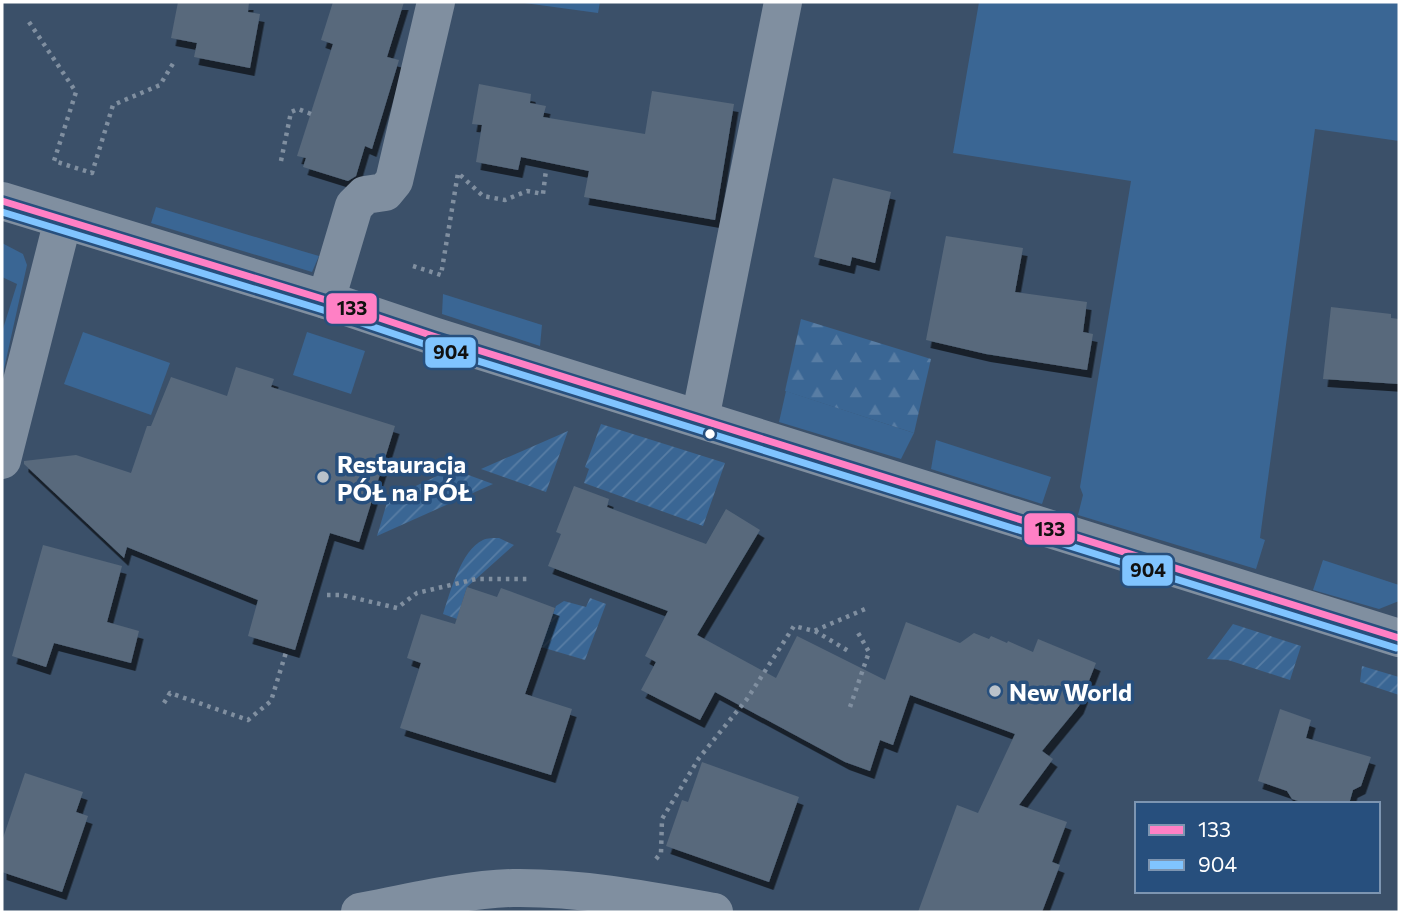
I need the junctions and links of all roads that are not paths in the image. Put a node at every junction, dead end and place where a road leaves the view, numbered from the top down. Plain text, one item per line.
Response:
1 (436, 2) edge
2 (783, 2) edge
3 (2, 201) edge
4 (63, 220) junction
5 (326, 300) junction
6 (700, 419) junction
7 (2, 460) edge
8 (1399, 638) edge
9 (360, 912) edge
10 (714, 912) edge

1 - 5 street
2 - 6 street
3 - 4 street
4 - 5 street
4 - 7 street
5 - 6 street
6 - 8 street
9 - 10 street

